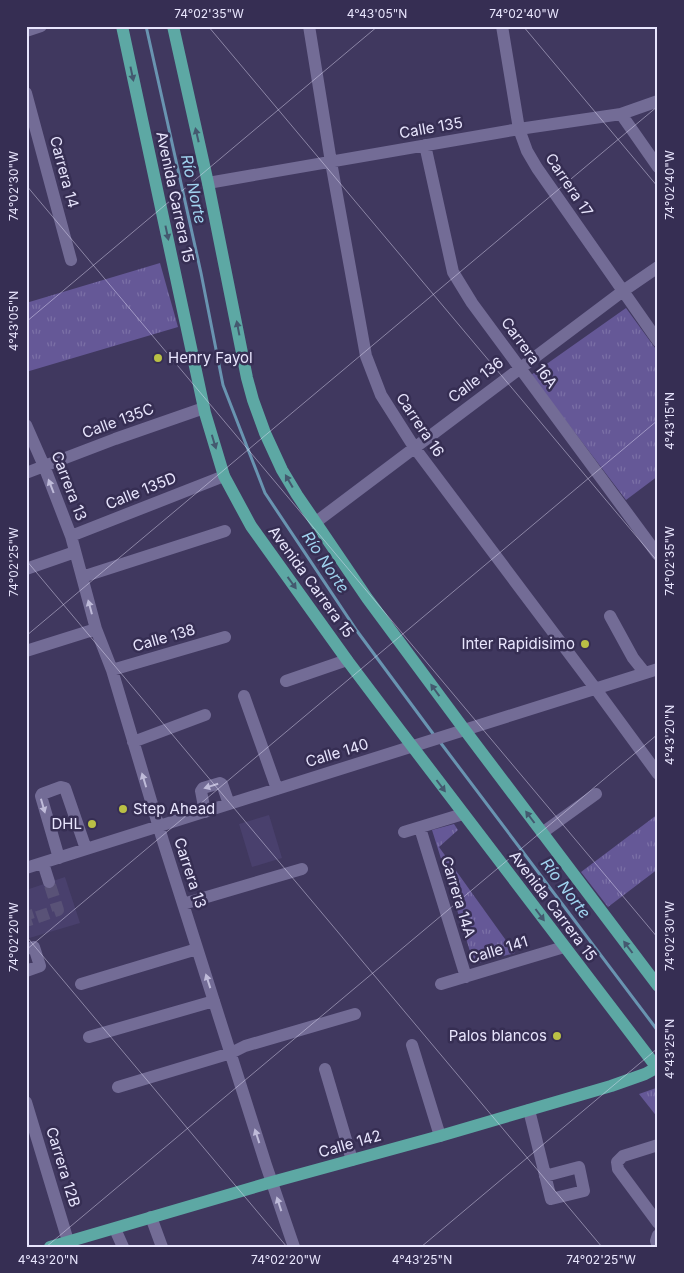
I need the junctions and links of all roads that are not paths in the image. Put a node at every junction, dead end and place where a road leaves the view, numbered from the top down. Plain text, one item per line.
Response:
1 (41, 26) edge
2 (122, 26) edge
3 (173, 26) edge
4 (309, 26) edge
5 (502, 26) edge
6 (26, 31) edge
7 (26, 93) edge
8 (658, 101) edge
9 (621, 114) junction
10 (519, 129) junction
11 (425, 145) junction
12 (331, 162) junction
13 (658, 167) edge
14 (208, 183) junction
15 (71, 260) dead end
16 (658, 266) edge
17 (623, 290) junction
18 (658, 341) edge
19 (520, 368) junction
20 (204, 408) junction
21 (26, 426) edge
22 (414, 447) junction
23 (44, 466) junction
24 (26, 473) edge
25 (224, 476) junction
26 (316, 522) junction
27 (225, 531) dead end
28 (70, 536) junction
29 (75, 552) junction
30 (658, 555) edge
31 (26, 569) edge
32 (82, 577) junction
33 (610, 616) dead end
34 (96, 629) junction
35 (225, 637) dead end
36 (26, 651) edge
37 (347, 660) junction
38 (658, 669) edge
39 (112, 670) junction
40 (645, 673) junction
41 (286, 681) dead end
42 (595, 688) junction
43 (244, 696) dead end
44 (205, 715) dead end
45 (460, 730) junction
46 (133, 742) junction
47 (416, 746) junction
48 (658, 774) edge
49 (277, 789) junction
50 (596, 794) dead end
51 (228, 804) junction
52 (205, 812) junction
53 (463, 814) junction
54 (158, 826) junction
55 (420, 828) junction
56 (404, 832) dead end
57 (542, 833) junction
58 (86, 849) junction
59 (59, 858) junction
60 (43, 863) junction
61 (26, 868) edge
62 (302, 869) dead end
63 (49, 882) tunnel mouth
64 (183, 904) junction
65 (564, 947) junction
66 (197, 949) junction
67 (26, 950) edge
68 (26, 971) edge
69 (466, 977) junction
70 (81, 984) dead end
71 (441, 984) dead end
72 (658, 986) edge
73 (214, 1001) junction
74 (355, 1014) dead end
75 (90, 1036) dead end
76 (412, 1045) dead end
77 (231, 1053) junction
78 (657, 1068) edge
79 (325, 1069) dead end
80 (118, 1087) dead end
81 (26, 1102) edge
82 (530, 1110) junction
83 (440, 1136) junction
84 (658, 1145) edge
85 (352, 1160) junction
86 (545, 1176) dead end
87 (272, 1182) junction
88 (151, 1217) junction
89 (658, 1223) edge
90 (115, 1229) junction
91 (658, 1235) edge
92 (68, 1241) junction
93 (658, 1246) edge
94 (50, 1247) edge
95 (123, 1247) edge
96 (162, 1247) edge
97 (294, 1247) edge

1 - 6 street
2 -> 20 main road, Avenida Carrera 15
14 -> 3 main road
4 - 12 street, Carrera 16
5 - 10 street, Carrera 17
7 - 15 street, Carrera 14
8 - 9 street, Calle 135
9 - 10 street, Calle 135
9 - 13 street
10 - 11 street, Calle 135
10 - 17 street, Carrera 17
11 - 12 street, Calle 135
11 - 19 street, Carrera 16A
12 - 14 street, Calle 135
12 - 22 street, Carrera 16
26 -> 14 main road
16 - 17 street, Calle 136
17 - 18 street, Carrera 17
17 - 19 street, Calle 136
19 - 22 street, Calle 136
19 - 30 street, Carrera 16A
20 - 23 street, Calle 135C
20 -> 25 main road, Avenida Carrera 15
21 - 23 street, Carrera 13
22 - 26 street, Calle 136
22 - 42 street, Carrera 16
23 - 24 street
28 -> 23 street, Carrera 13
25 - 28 street, Calle 135D
25 -> 37 main road, Avenida Carrera 15
45 -> 26 main road
27 - 32 street
28 - 29 street, Carrera 13
29 - 31 street
29 - 32 street, Carrera 13
34 -> 32 street, Carrera 13
33 - 40 street
34 - 36 street
34 - 39 street, Carrera 13
35 - 39 street, Calle 138
37 - 41 street
37 - 47 main road, Avenida Carrera 15
38 - 40 street, Calle 140
39 - 46 street, Carrera 13
40 - 42 street, Calle 140
42 - 45 street, Calle 140
42 - 48 street, Carrera 16
43 - 49 street
44 - 46 street
45 - 47 street, Calle 140
57 -> 45 main road
54 -> 46 street, Carrera 13
47 - 49 street, Calle 140
47 -> 53 main road, Avenida Carrera 15
49 - 51 street, Calle 140
50 - 57 street
51 - 52 street, Calle 140
51 -> 52 street
52 - 54 street, Calle 140
53 - 55 street
53 -> 65 main road, Avenida Carrera 15
54 - 58 street, Calle 140
54 - 64 street, Carrera 13
55 - 56 street
55 - 69 street, Carrera 14A
72 -> 57 main road
58 - 59 street, Calle 140
58 -> 59 street
59 - 60 street, Calle 140
60 - 61 street, Calle 140
60 - 63 street
62 - 64 street
64 - 66 street, Carrera 13
65 - 69 street, Calle 141
65 - 78 main road, Avenida Carrera 15
66 - 70 street
73 -> 66 street, Carrera 13
67 - 68 street
69 - 71 street, Calle 141
73 - 75 street
73 - 77 street, Carrera 13
74 - 77 street
76 - 83 street
77 - 80 street
87 -> 77 street, Carrera 13
78 - 82 main road, Calle 142
79 - 85 street
81 - 92 street, Carrera 12B
82 - 83 main road, Calle 142
82 - 86 street
83 - 85 main road, Calle 142
84 - 89 street
85 - 87 main road, Calle 142
87 - 88 main road, Calle 142
97 -> 87 street, Carrera 13
88 - 90 main road, Calle 142
88 - 96 street
90 - 92 main road, Calle 142
90 - 95 street
91 - 93 street
92 - 94 main road, Calle 142

